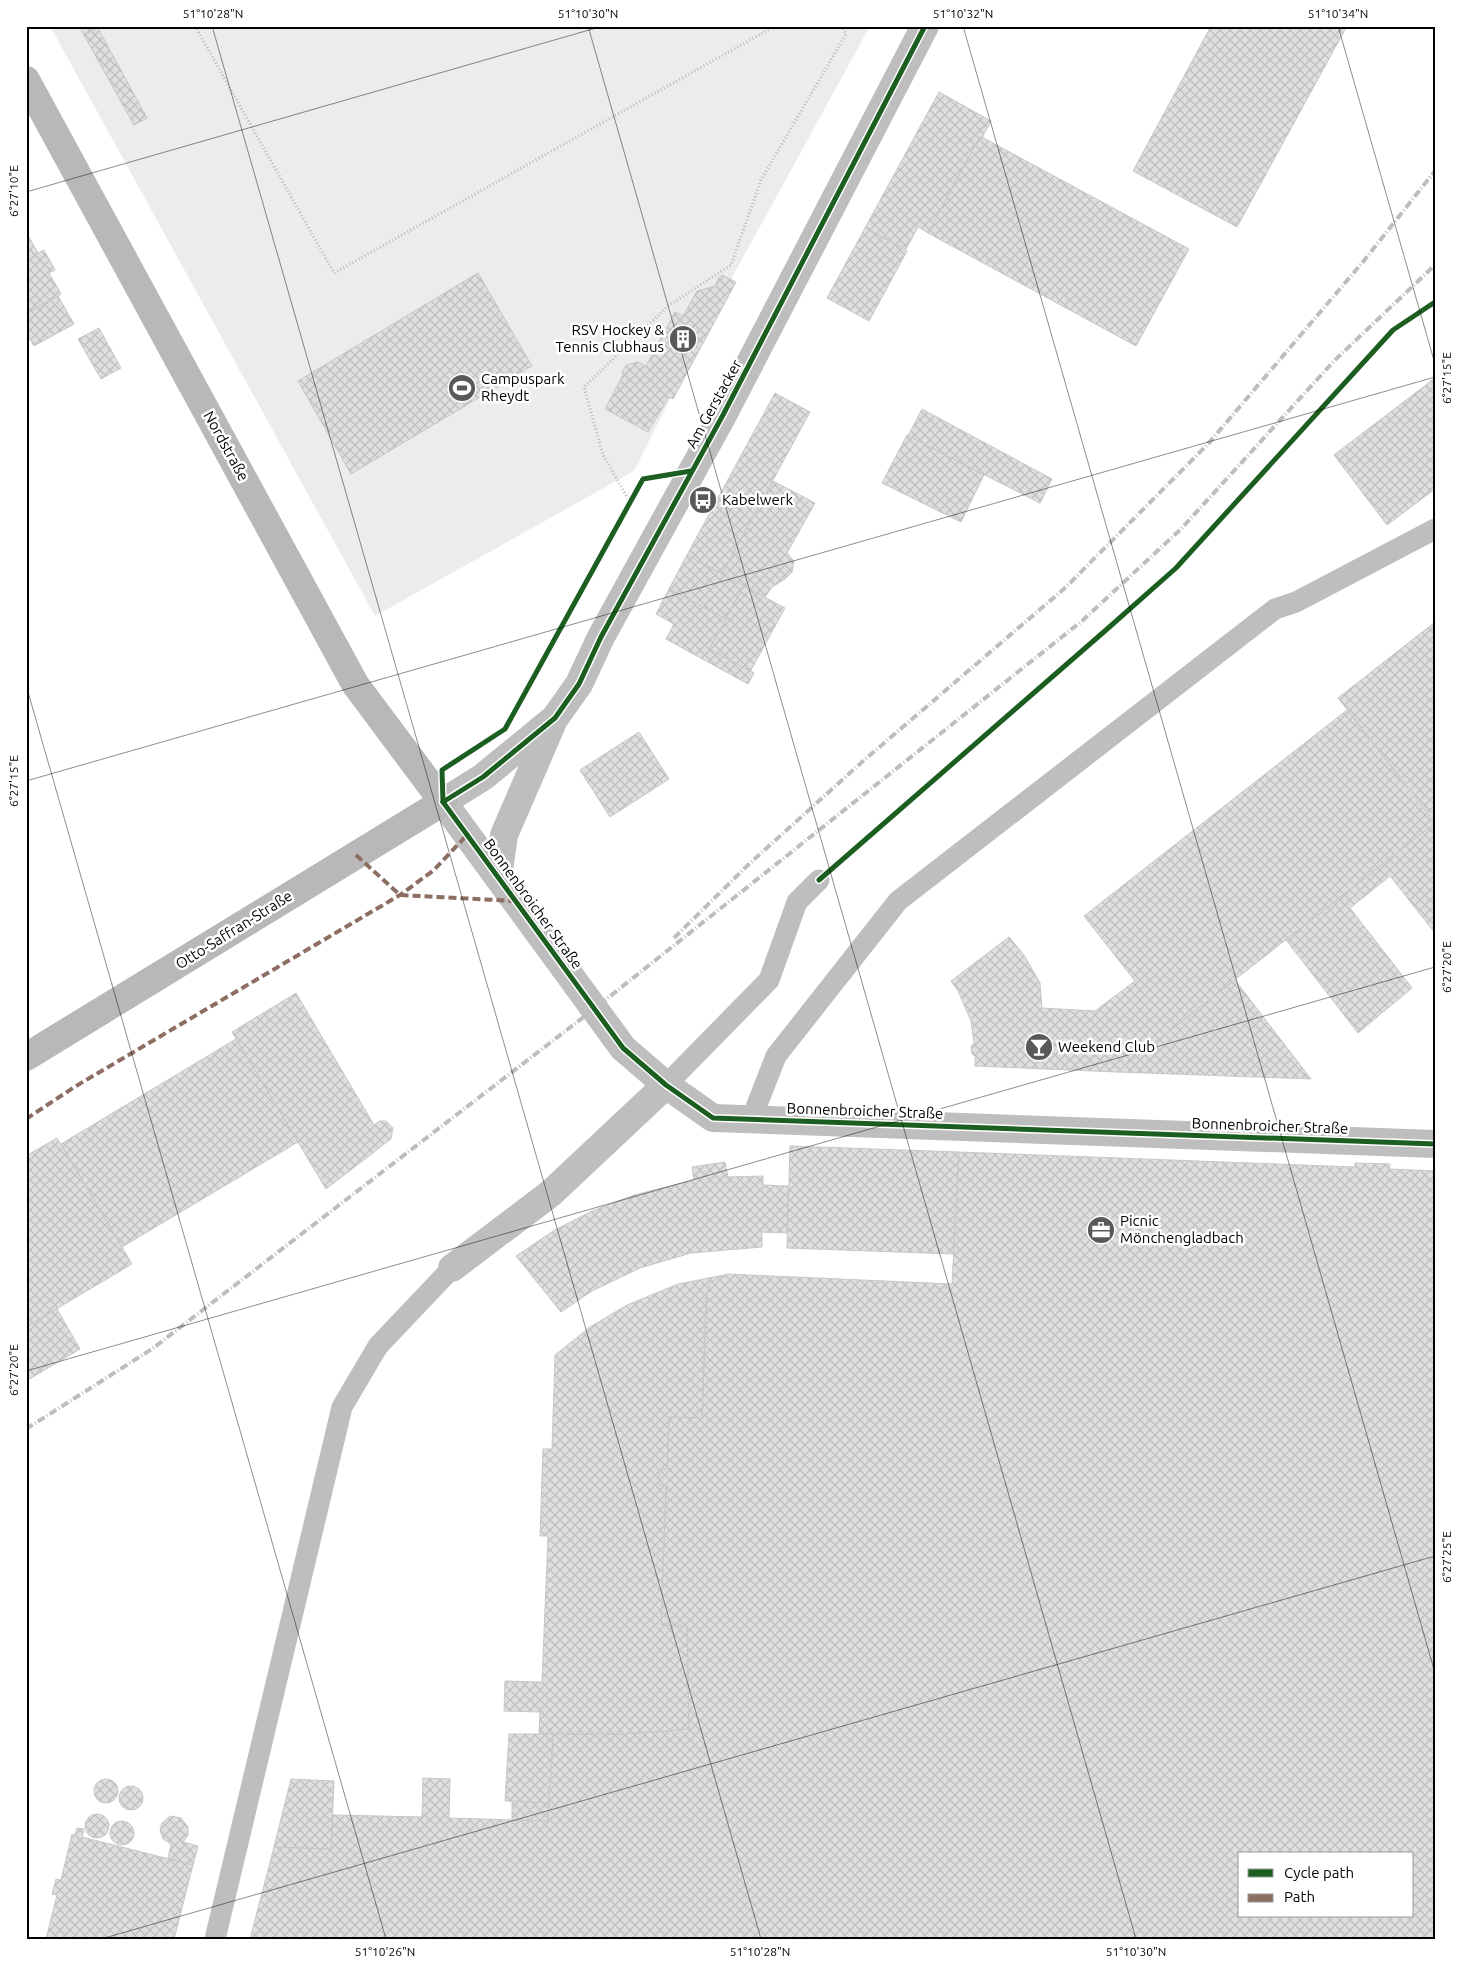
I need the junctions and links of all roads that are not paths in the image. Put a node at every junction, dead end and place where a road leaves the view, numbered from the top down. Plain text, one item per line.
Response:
1 (925, 26) edge
2 (26, 80) edge
3 (1435, 529) edge
4 (555, 718) junction
5 (443, 802) junction
6 (498, 878) junction
7 (819, 880) dead end
8 (26, 1057) edge
9 (666, 1085) junction
10 (751, 1120) junction
11 (1435, 1144) edge
12 (452, 1268) joint
13 (215, 1939) edge

1 - 4 street, Am Gerstacker
2 - 5 main road, Nordstraße
3 - 10 lane
4 - 5 street, Am Gerstacker
4 - 6 street, Am Gerstacker
5 - 6 street, Bonnenbroicher Straße
5 - 8 main road, Otto-Saffran-Straße
6 - 9 street, Bonnenbroicher Straße
7 - 9 lane
9 - 10 street, Bonnenbroicher Straße
9 - 12 street
10 - 11 street, Bonnenbroicher Straße
12 - 13 lane

